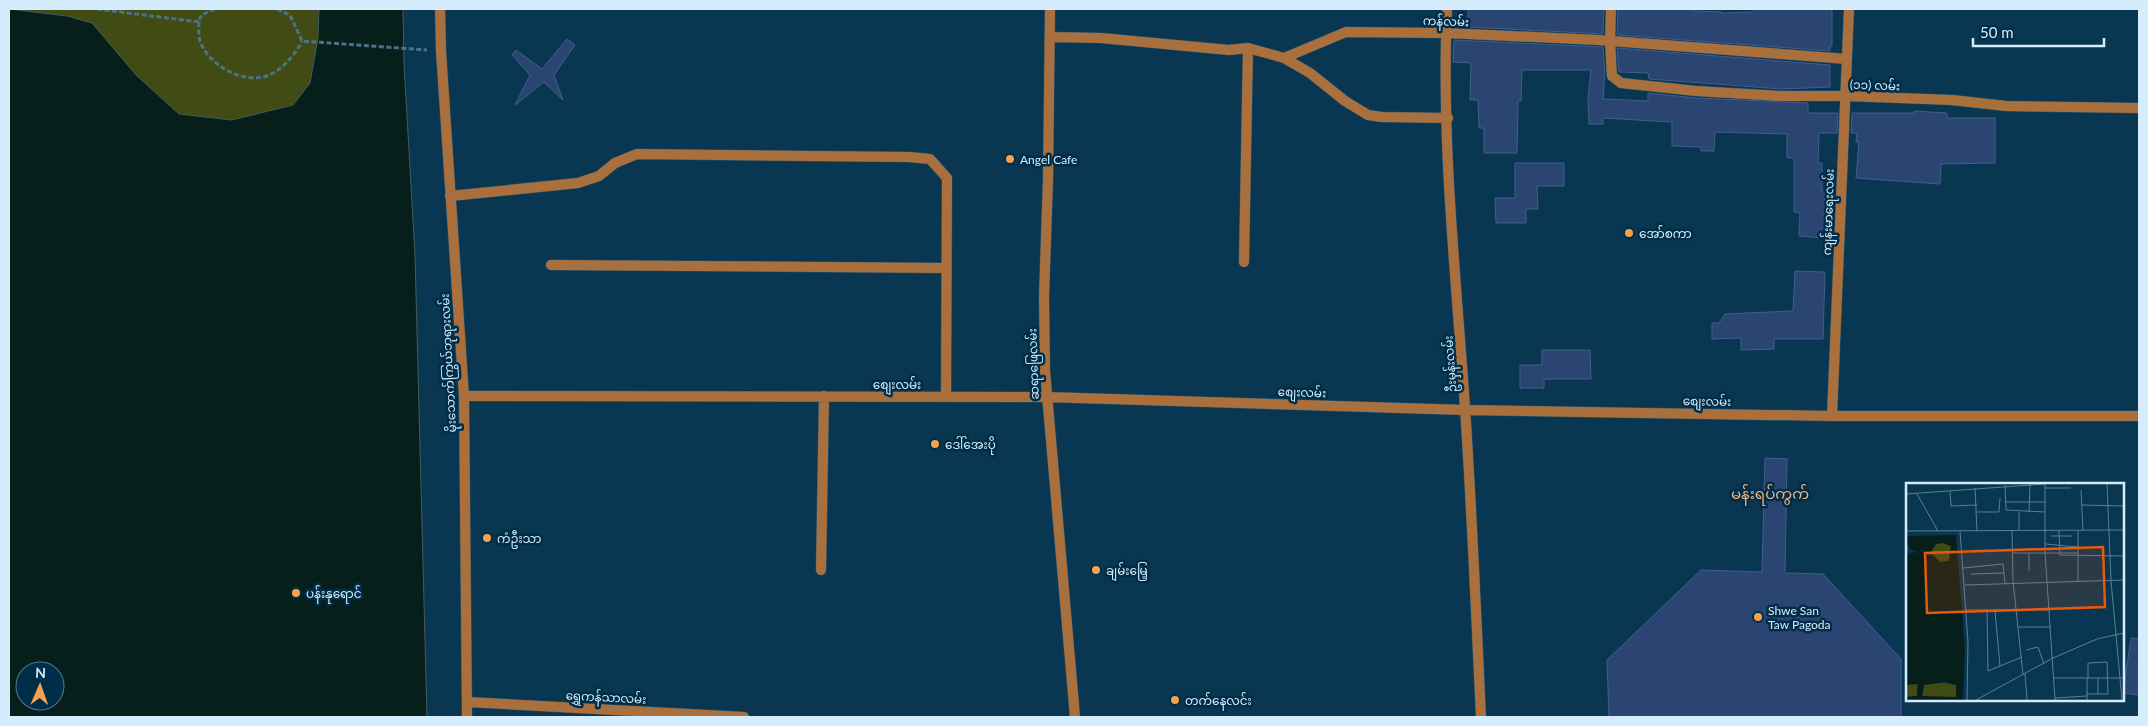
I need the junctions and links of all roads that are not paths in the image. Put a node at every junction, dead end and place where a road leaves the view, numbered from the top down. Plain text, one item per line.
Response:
1 (440, 9) edge
2 (1050, 9) edge
3 (1447, 9) edge
4 (1611, 9) edge
5 (1849, 9) edge
6 (1446, 33) junction
7 (1050, 37) junction
8 (1610, 41) junction
9 (1248, 48) junction
10 (1284, 58) junction
11 (1847, 59) junction
12 (1846, 96) junction
13 (2139, 108) edge
14 (1448, 118) junction
15 (450, 196) junction
16 (1244, 262) dead end
17 (551, 265) dead end
18 (946, 268) junction
19 (464, 396) junction
20 (824, 396) junction
21 (946, 397) junction
22 (1046, 397) junction
23 (1466, 410) junction
24 (1832, 416) junction
25 (2139, 416) edge
26 (821, 570) dead end
27 (467, 702) junction
28 (468, 717) edge
29 (724, 717) edge
30 (744, 717) edge
31 (1075, 717) edge
32 (1480, 717) edge

1 - 15 street, မိုးသောက်ကြွယ်ဘုရားလမ်း
2 - 7 street, ဆရာဖြေလမ်း
3 - 6 street, ဦးမှန်းလမ်း
4 - 8 street
5 - 11 street, ကျန်းမာရေးလမ်း
6 - 8 street, ကန်လမ်း
6 - 10 street, ကန်လမ်း
6 - 14 street, ဦးမှန်းလမ်း
7 - 9 street
7 - 22 street, ဆရာဖြေလမ်း
8 - 11 street, ကန်လမ်း
8 - 12 street, (၁၁) လမ်း
9 - 10 street
9 - 16 street
10 - 14 street
11 - 12 street, ကျန်းမာရေးလမ်း
12 - 13 street, (၁၁) လမ်း
12 - 24 street, ကျန်းမာရေးလမ်း
14 - 23 street, ဦးမှန်းလမ်း
15 - 18 street
15 - 19 street, မိုးသောက်ကြွယ်ဘုရားလမ်း
17 - 18 street
18 - 21 street
19 - 20 street, စျေးလမ်း
19 - 27 street, မိုးသောက်ကြွယ်ဘုရားလမ်း
20 - 21 street, စျေးလမ်း
20 - 26 street
21 - 22 street, စျေးလမ်း
22 - 23 street, စျေးလမ်း
22 - 31 street, ဆရာဖြေလမ်း
23 - 24 street, စျေးလမ်း
23 - 32 street, ဦးမှန်းလမ်း
24 - 25 street, စျေးလမ်း
27 - 28 street, မိုးသောက်ကြွယ်ဘုရားလမ်း
27 - 29 street, ‌ရွှေကန်သာလမ်း
29 - 30 street, ‌ရွှေကန်သာလမ်း

